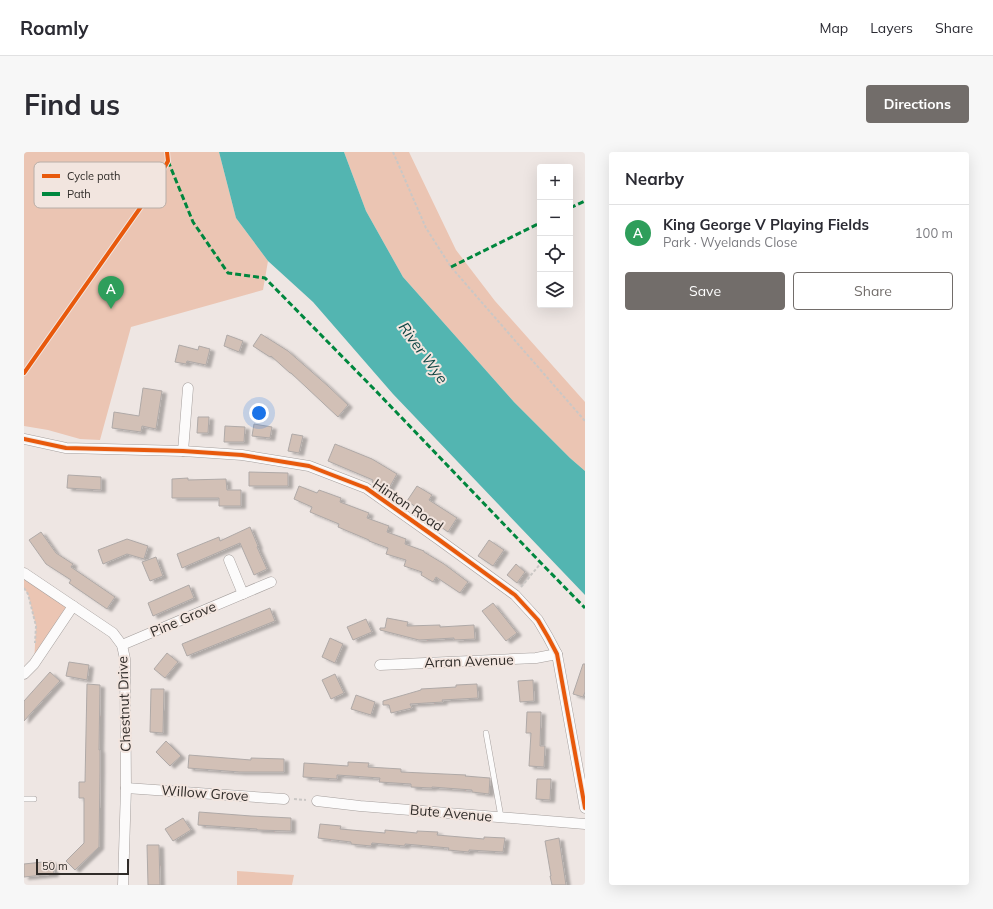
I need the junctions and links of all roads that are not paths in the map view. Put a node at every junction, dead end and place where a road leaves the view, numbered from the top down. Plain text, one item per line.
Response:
1 (188, 388) dead end
2 (24, 439) edge
3 (183, 451) junction
4 (229, 560) dead end
5 (24, 573) edge
6 (272, 582) dead end
7 (243, 594) junction
8 (73, 606) junction
9 (122, 645) junction
10 (557, 654) junction
11 (380, 665) dead end
12 (24, 674) edge
13 (486, 733) dead end
14 (126, 788) junction
15 (24, 799) edge
16 (34, 799) dead end
17 (284, 799) road end
18 (317, 801) road end
19 (585, 808) edge
20 (501, 817) junction
21 (585, 824) edge
22 (123, 885) edge

1 - 3 street
2 - 3 street, Hinton Road
3 - 10 street, Hinton Road
4 - 7 street
5 - 8 street, Chestnut Drive
6 - 7 street, Pine Grove
7 - 9 street, Pine Grove
8 - 9 street, Chestnut Drive
8 - 12 street
9 - 14 street, Chestnut Drive
10 - 11 street, Arran Avenue
10 - 19 street, Hinton Road
13 - 20 lane
14 - 17 street, Willow Grove
14 - 22 street, Chestnut Drive
15 - 16 lane
18 - 20 street, Bute Avenue
20 - 21 street, Bute Avenue

